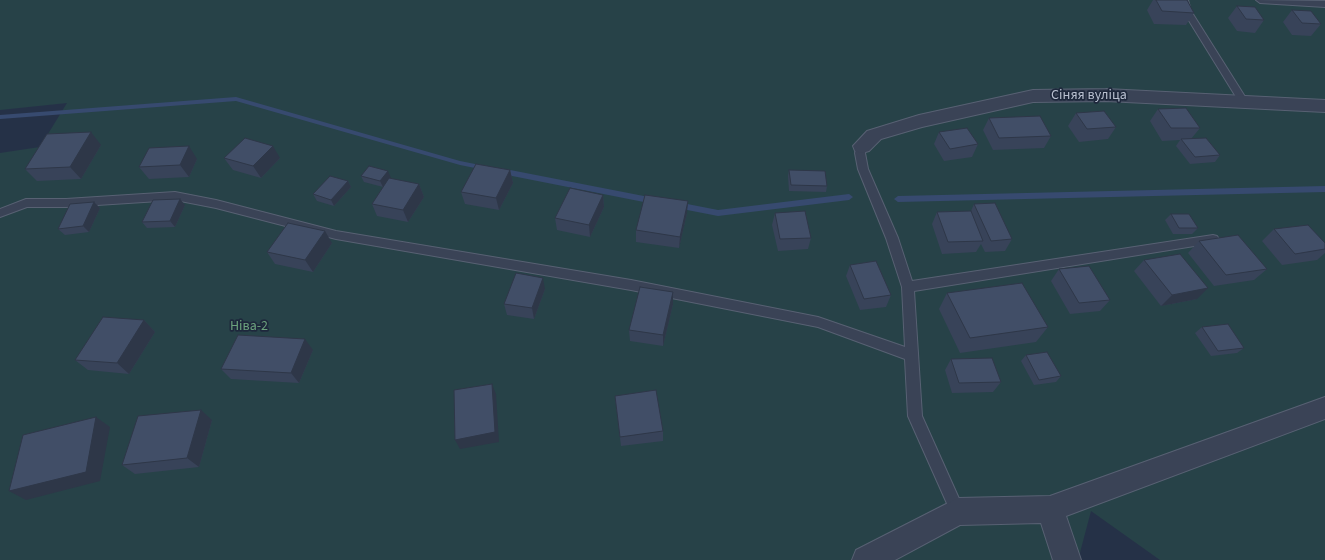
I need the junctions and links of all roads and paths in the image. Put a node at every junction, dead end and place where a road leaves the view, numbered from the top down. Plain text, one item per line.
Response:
1 (1184, 0) edge
2 (1260, 0) edge
3 (1325, 4) edge
4 (1244, 103) junction
5 (1325, 106) edge
6 (862, 146) joint
7 (0, 213) edge
8 (1224, 237) edge
9 (908, 287) junction
10 (911, 355) junction
11 (1325, 408) edge
12 (1050, 509) junction
13 (958, 512) junction
14 (866, 560) edge
15 (1066, 560) edge

1 - 4 lane
2 - 3 lane
4 - 5 street, Сіняя вуліца
4 - 6 street, Сіняя вуліца
6 - 9 lane
7 - 10 lane
8 - 9 lane
9 - 10 lane
10 - 13 lane
11 - 12 street
12 - 13 street
12 - 15 street
13 - 14 street

